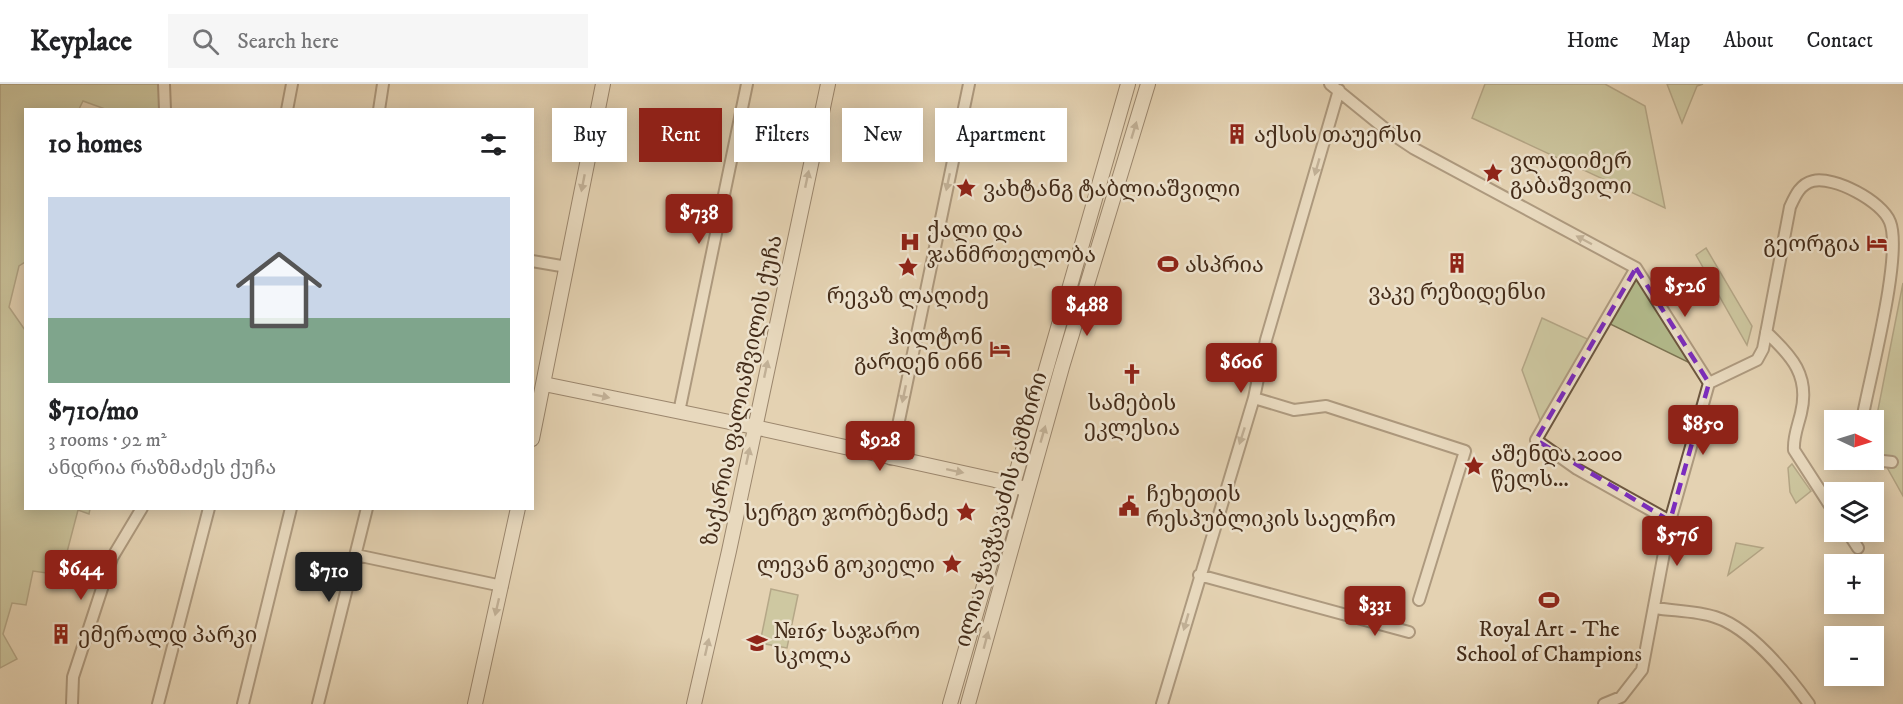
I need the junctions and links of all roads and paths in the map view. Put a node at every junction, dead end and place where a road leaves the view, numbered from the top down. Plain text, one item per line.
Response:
1 (164, 84) edge
2 (292, 84) edge
3 (384, 84) edge
4 (603, 84) edge
5 (747, 84) edge
6 (828, 84) edge
7 (969, 84) edge
8 (1128, 84) edge
9 (1148, 84) edge
10 (1334, 87) edge
11 (165, 108) edge
12 (287, 108) edge
13 (379, 108) edge
14 (534, 261) edge
15 (567, 267) junction
16 (1636, 268) junction
17 (1766, 332) junction
18 (1709, 383) junction
19 (544, 384) junction
20 (1254, 398) junction
21 (1864, 410) edge
22 (679, 412) junction
23 (754, 427) junction
24 (534, 430) edge
25 (891, 459) junction
26 (1884, 461) edge
27 (1892, 462) dead end
28 (1020, 488) junction
29 (1824, 496) edge
30 (141, 510) edge
31 (208, 510) edge
32 (291, 510) edge
33 (367, 510) edge
34 (518, 510) edge
35 (1670, 521) junction
36 (1854, 542) edge
37 (1858, 548) dead end
38 (356, 555) junction
39 (1199, 575) junction
40 (502, 585) junction
41 (1419, 600) dead end
42 (1655, 608) junction
43 (1409, 632) dead end
44 (72, 704) edge
45 (158, 704) edge
46 (243, 704) edge
47 (318, 704) edge
48 (475, 704) edge
49 (694, 704) edge
50 (950, 704) edge
51 (968, 704) edge
52 (1162, 704) edge
53 (1604, 704) edge
54 (1809, 704) edge

1 - 11 street
2 - 12 street
3 - 13 street
4 -> 15 street
5 - 22 street
23 -> 6 street, ზაქარია ფალიაშვილის ქუჩა
7 -> 25 street
8 - 28 street, ილია ჭავჭავაძის გამზირი
28 -> 9 street, ილია ჭავჭავაძის გამზირი
16 -> 10 street
10 -> 20 street
14 - 15 street
15 - 19 street
16 - 18 street
16 - 35 street
17 - 18 street
17 - 21 street
17 - 29 street
18 - 35 street
19 -> 22 street
19 - 24 street
20 -> 39 street
20 - 41 street
22 - 23 street
23 - 25 street
49 -> 23 street, ზაქარია ფალიაშვილის ქუჩა
25 -> 28 street
26 - 27 street
28 - 50 street, ილია ჭავჭავაძის გამზირი
51 -> 28 street, ილია ჭავჭავაძის გამზირი
30 - 44 street
31 - 45 street
32 - 46 street
33 - 38 street
34 - 40 street
35 - 42 street
36 - 37 street
38 - 40 street
38 - 47 street
39 - 43 street
39 -> 52 street
40 -> 48 street
42 - 53 street
42 - 54 street

